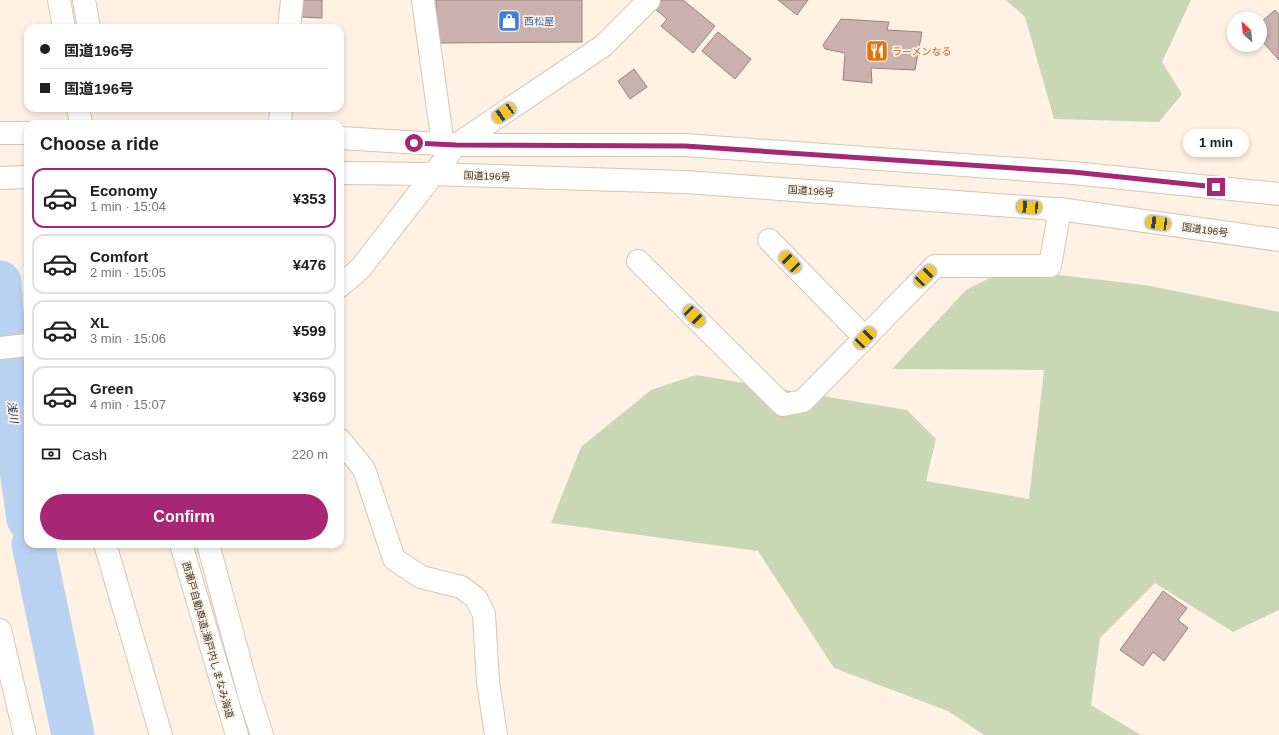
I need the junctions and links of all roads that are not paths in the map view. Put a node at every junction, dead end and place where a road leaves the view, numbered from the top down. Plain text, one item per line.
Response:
1 (59, 0) edge
2 (84, 0) edge
3 (292, 0) edge
4 (423, 0) edge
5 (649, 0) edge
6 (63, 24) edge
7 (88, 24) edge
8 (289, 24) edge
9 (0, 133) edge
10 (24, 133) edge
11 (344, 138) edge
12 (450, 145) junction
13 (344, 174) edge
14 (433, 174) junction
15 (24, 177) edge
16 (0, 178) edge
17 (1279, 194) edge
18 (1060, 209) junction
19 (769, 240) dead end
20 (1279, 240) edge
21 (638, 261) dead end
22 (344, 283) edge
23 (865, 338) junction
24 (24, 345) edge
25 (0, 348) edge
26 (344, 445) edge
27 (106, 548) edge
28 (182, 548) edge
29 (209, 548) edge
30 (0, 630) edge
31 (25, 735) edge
32 (162, 735) edge
33 (236, 735) edge
34 (262, 735) edge
35 (496, 735) edge

1 - 6 main road
2 - 7 main road
3 - 8 main road
4 - 12 main road
5 - 12 main road
9 - 10 main road
11 - 12 main road
12 - 14 main road
12 - 17 main road
13 - 14 main road, 国道196号
14 - 18 main road, 国道196号
14 - 22 main road
15 - 16 main road
18 - 20 main road, 国道196号
18 - 23 main road
19 - 23 main road
21 - 23 main road
24 - 25 main road
26 - 35 main road
27 - 32 main road
28 - 33 main road, 西瀬戸自動車道;瀬戸内しまなみ海道
29 - 34 main road
30 - 31 main road

